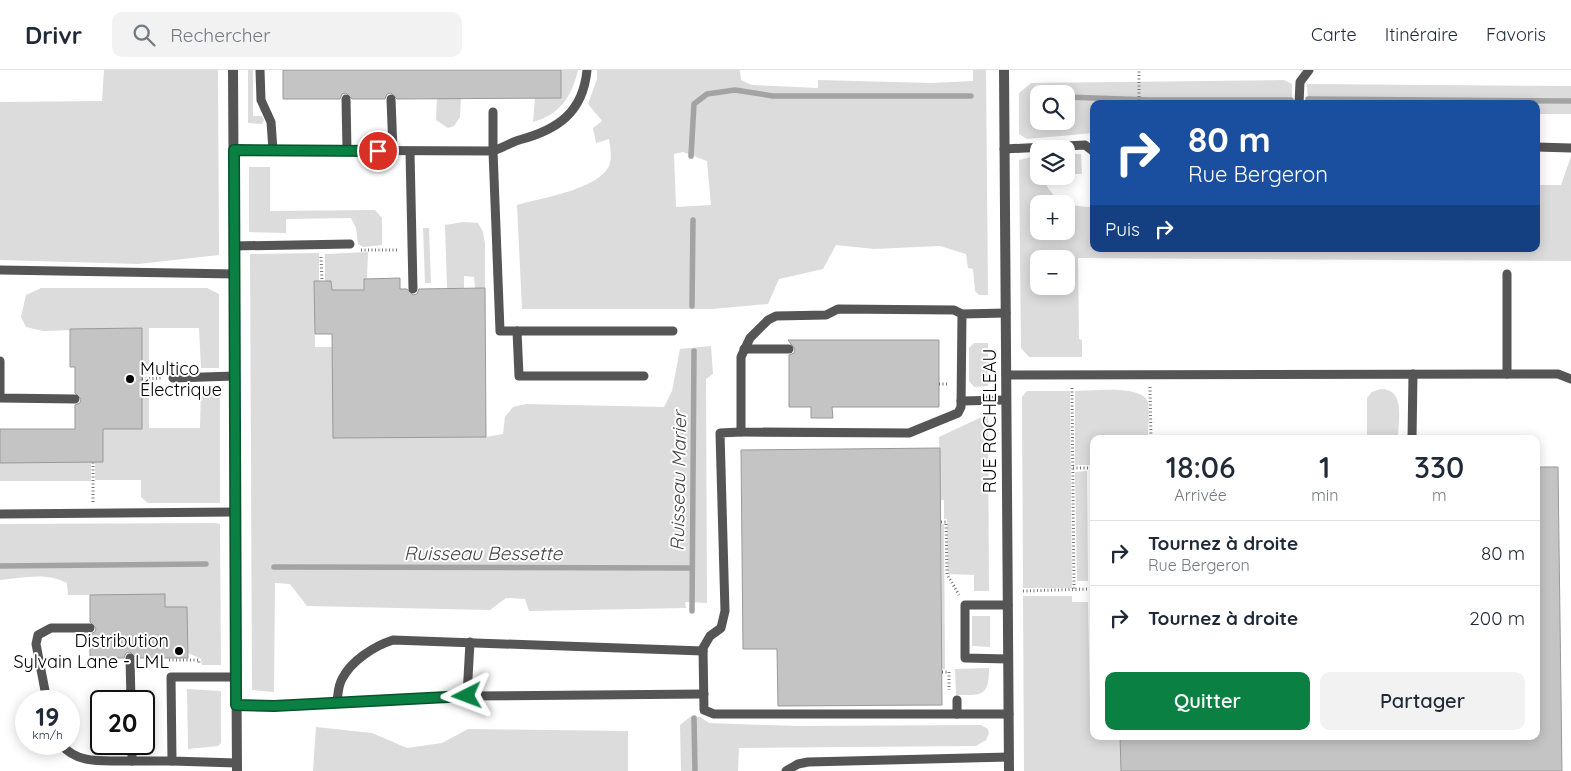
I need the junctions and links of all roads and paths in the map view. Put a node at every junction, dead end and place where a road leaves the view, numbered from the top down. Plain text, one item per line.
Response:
1 (233, 70) edge
2 (260, 70) edge
3 (586, 70) edge
4 (1004, 70) edge
5 (1139, 70) edge
6 (1309, 70) edge
7 (346, 99) dead end
8 (391, 99) dead end
9 (1139, 100) edge
10 (1299, 100) edge
11 (493, 112) dead end
12 (1540, 147) edge
13 (1571, 148) edge
14 (1004, 149) junction
15 (1090, 149) edge
16 (234, 150) junction
17 (274, 150) junction
18 (347, 151) junction
19 (493, 151) junction
20 (393, 152) junction
21 (410, 152) junction
22 (350, 244) joint
23 (234, 246) junction
24 (412, 250) junction
25 (321, 253) dead end
26 (0, 270) edge
27 (234, 274) junction
28 (1507, 274) dead end
29 (322, 281) dead end
30 (413, 289) dead end
31 (962, 314) junction
32 (1006, 314) junction
33 (517, 331) junction
34 (673, 331) dead end
35 (744, 349) junction
36 (789, 349) dead end
37 (0, 361) edge
38 (1150, 374) junction
39 (1413, 374) junction
40 (1507, 374) junction
41 (1006, 375) junction
42 (235, 376) junction
43 (644, 376) dead end
44 (173, 378) dead end
45 (142, 379) dead end
46 (149, 379) dead end
47 (1571, 379) edge
48 (1072, 391) dead end
49 (75, 399) dead end
50 (1006, 400) junction
51 (961, 401) junction
52 (741, 432) junction
53 (1151, 435) edge
54 (1412, 435) edge
55 (93, 462) dead end
56 (1073, 468) junction
57 (1090, 468) edge
58 (235, 512) junction
59 (93, 513) junction
60 (0, 514) edge
61 (941, 522) dead end
62 (1074, 590) junction
63 (1088, 590) dead end
64 (1023, 591) dead end
65 (964, 605) junction
66 (1008, 605) junction
67 (90, 628) dead end
68 (470, 642) junction
69 (703, 651) junction
70 (130, 658) dead end
71 (1008, 658) junction
72 (169, 660) dead end
73 (199, 665) dead end
74 (942, 672) dead end
75 (236, 676) junction
76 (44, 690) edge
77 (131, 690) edge
78 (704, 694) junction
79 (467, 696) junction
80 (953, 697) joint
81 (337, 702) junction
82 (236, 705) junction
83 (957, 714) junction
84 (1009, 714) junction
85 (73, 755) edge
86 (132, 755) edge
87 (1009, 758) junction
88 (132, 761) junction
89 (172, 761) junction
90 (237, 767) edge
91 (786, 771) edge
92 (1009, 771) edge

1 - 16 street
2 - 17 lane
3 - 19 lane
4 - 14 street, RUE ROCHELEAU
5 - 9 path
6 - 10 lane
7 - 18 lane
8 - 20 lane
11 - 19 lane
12 - 13 lane
14 - 15 lane
14 - 32 street, RUE ROCHELEAU
16 - 17 lane
16 - 23 street
17 - 18 lane
18 - 20 lane
19 - 21 lane
19 - 33 lane
20 - 21 lane
21 - 24 lane
22 - 23 lane
22 - 24 path
23 - 27 street
24 - 30 lane
25 - 29 path
26 - 27 lane
27 - 42 street
28 - 40 lane
31 - 32 lane
31 - 35 lane
31 - 51 lane
32 - 41 street, RUE ROCHELEAU
33 - 34 lane
33 - 43 lane
35 - 36 lane
35 - 52 lane
37 - 49 lane
38 - 39 lane
38 - 41 lane
38 - 53 path
39 - 40 lane
39 - 54 lane
40 - 47 lane
41 - 50 street, RUE ROCHELEAU
42 - 44 lane
42 - 58 street
45 - 46 path
48 - 56 path
50 - 51 lane
50 - 66 street, RUE ROCHELEAU
51 - 52 lane
52 - 69 lane
55 - 59 path
56 - 57 path
56 - 62 path
58 - 59 lane
58 - 75 street
59 - 60 lane
61 - 65 path
62 - 63 path
62 - 64 path
65 - 66 lane
65 - 71 lane
66 - 71 street, RUE ROCHELEAU
67 - 76 lane
68 - 69 lane
68 - 79 lane
68 - 81 lane
69 - 78 lane
70 - 77 lane
71 - 84 street, RUE ROCHELEAU
72 - 73 path
74 - 80 path
75 - 82 street
75 - 89 lane
78 - 79 lane
78 - 83 lane
79 - 81 lane
80 - 83 lane
81 - 82 lane
82 - 90 street
83 - 84 lane
84 - 87 street, RUE ROCHELEAU
85 - 88 lane
86 - 88 lane
87 - 91 lane
87 - 92 street, RUE ROCHELEAU
88 - 89 lane
89 - 90 lane

